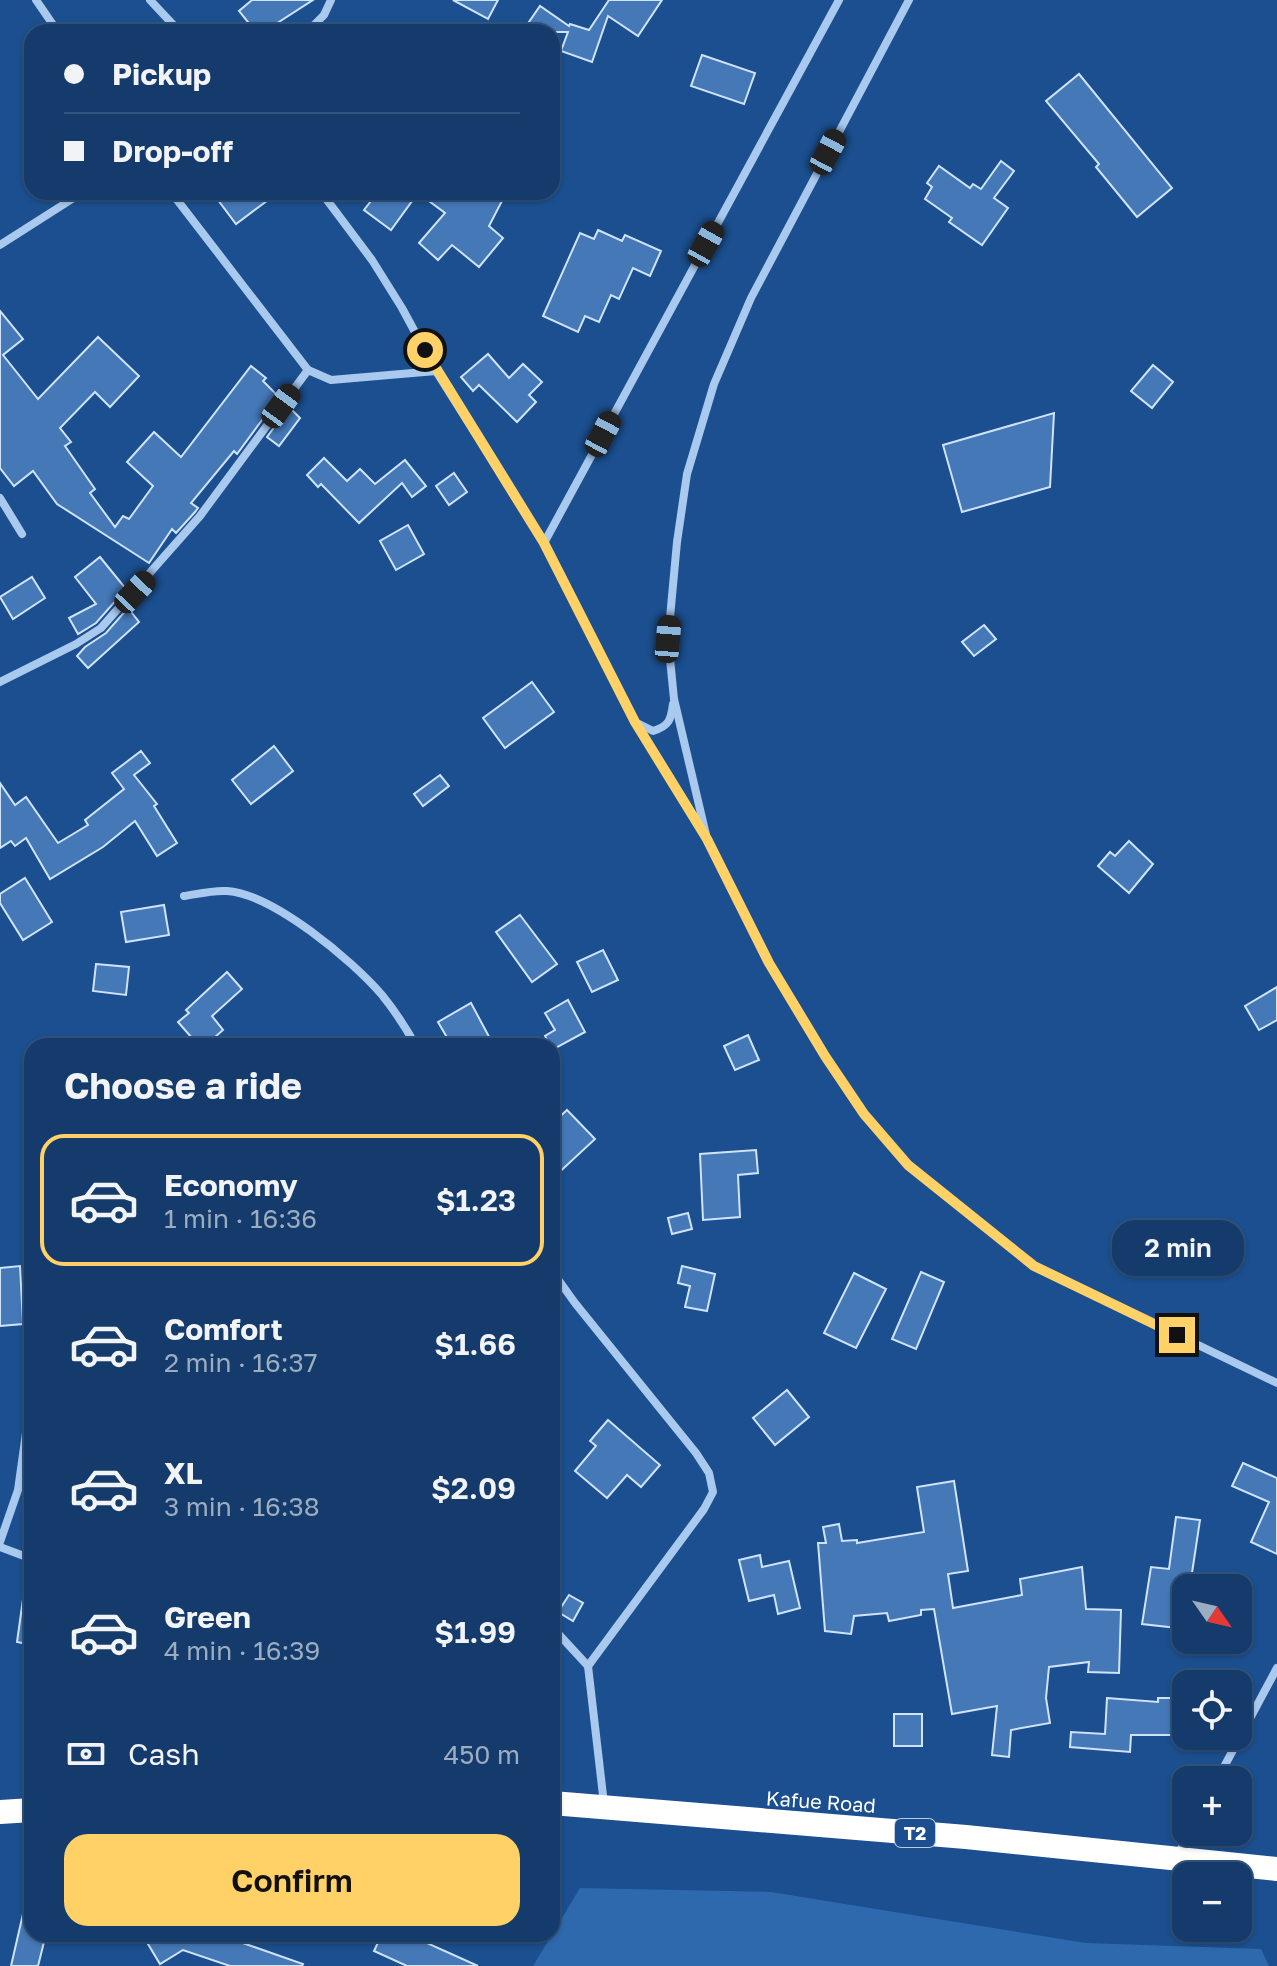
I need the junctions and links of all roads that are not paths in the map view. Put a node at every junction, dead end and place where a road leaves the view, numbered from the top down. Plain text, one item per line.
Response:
1 (36, 0) edge
2 (150, 0) edge
3 (331, 0) edge
4 (839, 0) edge
5 (909, 0) edge
6 (52, 24) edge
7 (172, 24) edge
8 (315, 24) edge
9 (70, 200) edge
10 (177, 200) edge
11 (327, 200) edge
12 (0, 245) edge
13 (308, 370) junction
14 (436, 371) junction
15 (0, 498) edge
16 (22, 534) dead end
17 (544, 543) junction
18 (0, 682) edge
19 (674, 699) junction
20 (635, 722) junction
21 (707, 839) junction
22 (184, 896) dead end
23 (411, 1038) edge
24 (560, 1282) edge
25 (1277, 1383) edge
26 (24, 1447) edge
27 (0, 1544) edge
28 (24, 1555) edge
29 (560, 1636) edge
30 (588, 1666) junction
31 (1277, 1668) edge
32 (1224, 1766) edge
33 (560, 1804) edge
34 (605, 1808) junction
35 (24, 1810) edge
36 (0, 1812) edge
37 (1182, 1846) edge
38 (1176, 1857) junction
39 (1277, 1869) edge

1 - 6 street
2 - 7 street
3 - 8 street
4 - 17 street
5 - 19 street
9 - 12 street
10 - 13 street
11 - 14 street
13 - 14 street
13 - 18 street
14 - 17 street
15 - 16 street
17 - 20 street
19 - 20 street
19 - 21 street
20 - 21 street
21 - 25 street
22 - 23 street
24 - 30 street
26 - 27 street
27 - 28 street
29 - 30 street
30 - 34 street
31 - 32 street
33 - 34 highway, Kafue Road / T2
34 - 38 highway, Kafue Road / T2
35 - 36 highway
37 - 38 street
38 - 39 highway, Kafue Road / T2

